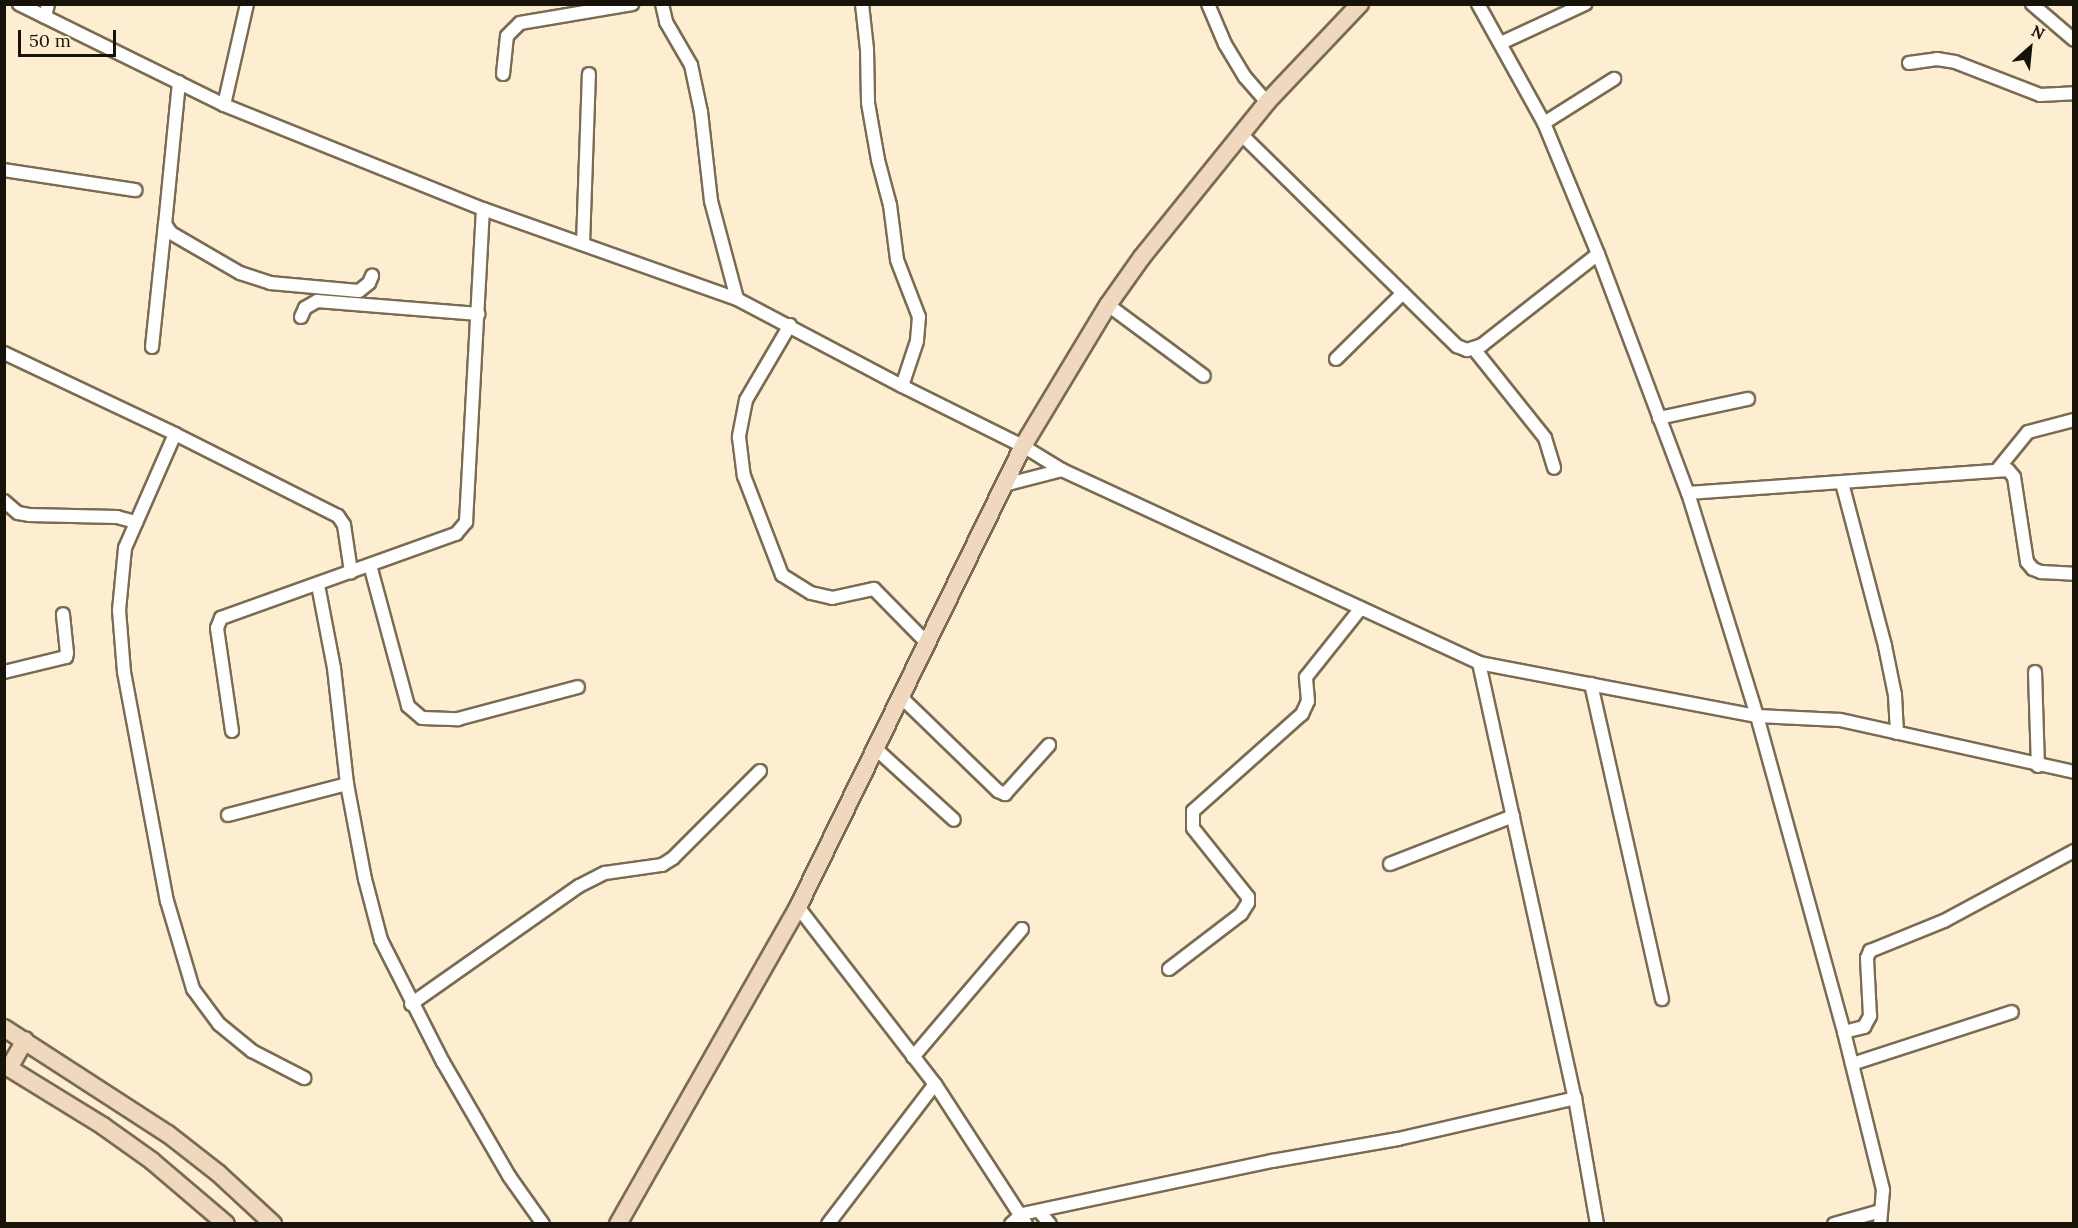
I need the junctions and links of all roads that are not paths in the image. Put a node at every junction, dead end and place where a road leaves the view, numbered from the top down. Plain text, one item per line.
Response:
1 (19, 4) edge
2 (247, 4) edge
3 (632, 4) edge
4 (662, 4) edge
5 (862, 4) edge
6 (1208, 4) edge
7 (1360, 4) edge
8 (1478, 4) edge
9 (1585, 4) edge
10 (2032, 4) edge
11 (46, 11) edge
12 (2073, 40) edge
13 (1501, 43) junction
14 (1910, 63) dead end
15 (503, 74) dead end
16 (589, 74) dead end
17 (1614, 79) dead end
18 (179, 82) junction
19 (2073, 93) edge
20 (1266, 102) junction
21 (224, 105) junction
22 (1544, 123) junction
23 (1241, 134) junction
24 (4, 170) edge
25 (135, 190) dead end
26 (483, 209) junction
27 (165, 224) junction
28 (583, 244) junction
29 (1598, 254) junction
30 (372, 276) dead end
31 (1403, 292) junction
32 (737, 299) junction
33 (1108, 305) junction
34 (478, 314) junction
35 (301, 317) dead end
36 (790, 325) junction
37 (152, 347) dead end
38 (1474, 349) junction
39 (4, 353) edge
40 (1336, 358) dead end
41 (1204, 376) dead end
42 (902, 386) junction
43 (1748, 399) dead end
44 (1659, 418) junction
45 (2073, 420) edge
46 (174, 434) junction
47 (1023, 446) junction
48 (1554, 468) dead end
49 (1062, 470) junction
50 (1996, 470) junction
51 (1842, 483) junction
52 (1004, 485) junction
53 (1688, 493) junction
54 (4, 501) edge
55 (136, 522) junction
56 (370, 565) junction
57 (351, 572) junction
58 (2073, 574) edge
59 (318, 585) junction
60 (1361, 608) junction
61 (63, 614) dead end
62 (928, 644) junction
63 (1479, 663) junction
64 (4, 672) edge
65 (2035, 672) dead end
66 (1591, 684) junction
67 (578, 687) dead end
68 (902, 698) junction
69 (1757, 716) junction
70 (232, 731) dead end
71 (1897, 733) junction
72 (1048, 745) dead end
73 (876, 749) junction
74 (2038, 766) junction
75 (760, 771) dead end
76 (2073, 772) edge
77 (347, 784) junction
78 (228, 815) dead end
79 (1513, 816) junction
80 (954, 820) dead end
81 (2073, 851) edge
82 (1390, 864) dead end
83 (798, 907) junction
84 (1022, 929) dead end
85 (1169, 969) dead end
86 (1662, 999) dead end
87 (411, 1004) junction
88 (2012, 1012) dead end
89 (4, 1028) edge
90 (1844, 1032) junction
91 (25, 1041) junction
92 (914, 1057) junction
93 (1852, 1064) junction
94 (7, 1066) edge
95 (304, 1078) dead end
96 (934, 1084) junction
97 (1575, 1098) junction
98 (1039, 1210) junction
99 (1881, 1210) junction
100 (1024, 1219) edge
101 (226, 1224) edge
102 (273, 1224) edge
103 (543, 1224) edge
104 (618, 1224) edge
105 (828, 1224) edge
106 (1011, 1224) edge
107 (1050, 1224) edge
108 (1597, 1224) edge
109 (1834, 1224) edge
110 (1880, 1224) edge

1 - 11 street
2 - 21 street
3 - 15 street
4 - 32 street
5 - 42 street
6 - 20 street
7 - 20 street
8 - 13 street
9 - 13 street
10 - 12 street
11 - 18 street
13 - 22 street
14 - 19 street
16 - 28 street
17 - 22 street
18 - 21 street
18 - 27 street
20 - 23 street
21 - 26 street
22 - 29 street
23 - 31 street
23 - 33 street
24 - 25 street
26 - 28 street
26 - 34 street
27 - 30 street
27 - 37 street
28 - 32 street
29 - 38 street
29 - 44 street
31 - 38 street
31 - 40 street
32 - 36 street
33 - 41 street
33 - 47 street
34 - 35 street
34 - 56 street
36 - 42 street
36 - 62 street
38 - 48 street
39 - 46 street
42 - 47 street
43 - 44 street
44 - 53 street
45 - 50 street
46 - 55 street
46 - 57 street
47 - 49 street
47 - 52 street
49 - 52 street
49 - 60 street
50 - 51 street
50 - 58 street
51 - 53 street
51 - 71 street
52 - 62 street
53 - 69 street
54 - 55 street
55 - 95 street
56 - 57 street
56 - 67 street
57 - 59 street
59 - 70 street
59 - 77 street
60 - 63 street
60 - 85 street
61 - 64 street
62 - 68 street
63 - 66 street
63 - 79 street
65 - 74 street
66 - 69 street
66 - 86 street
68 - 72 street
68 - 73 street
69 - 71 street
69 - 90 street
71 - 74 street
73 - 80 street
73 - 83 street
74 - 76 street
75 - 87 street
77 - 78 street
77 - 87 street
79 - 82 street
79 - 97 street
81 - 90 street
83 - 92 street
83 - 104 street
84 - 92 street
87 - 103 street
88 - 93 street
89 - 91 street
90 - 93 street
91 - 94 street
91 - 102 street
92 - 96 street
93 - 99 street
94 - 101 street
96 - 100 street
96 - 105 street
97 - 98 street
97 - 108 street
98 - 100 street
98 - 107 street
99 - 109 street
99 - 110 street
100 - 106 street

